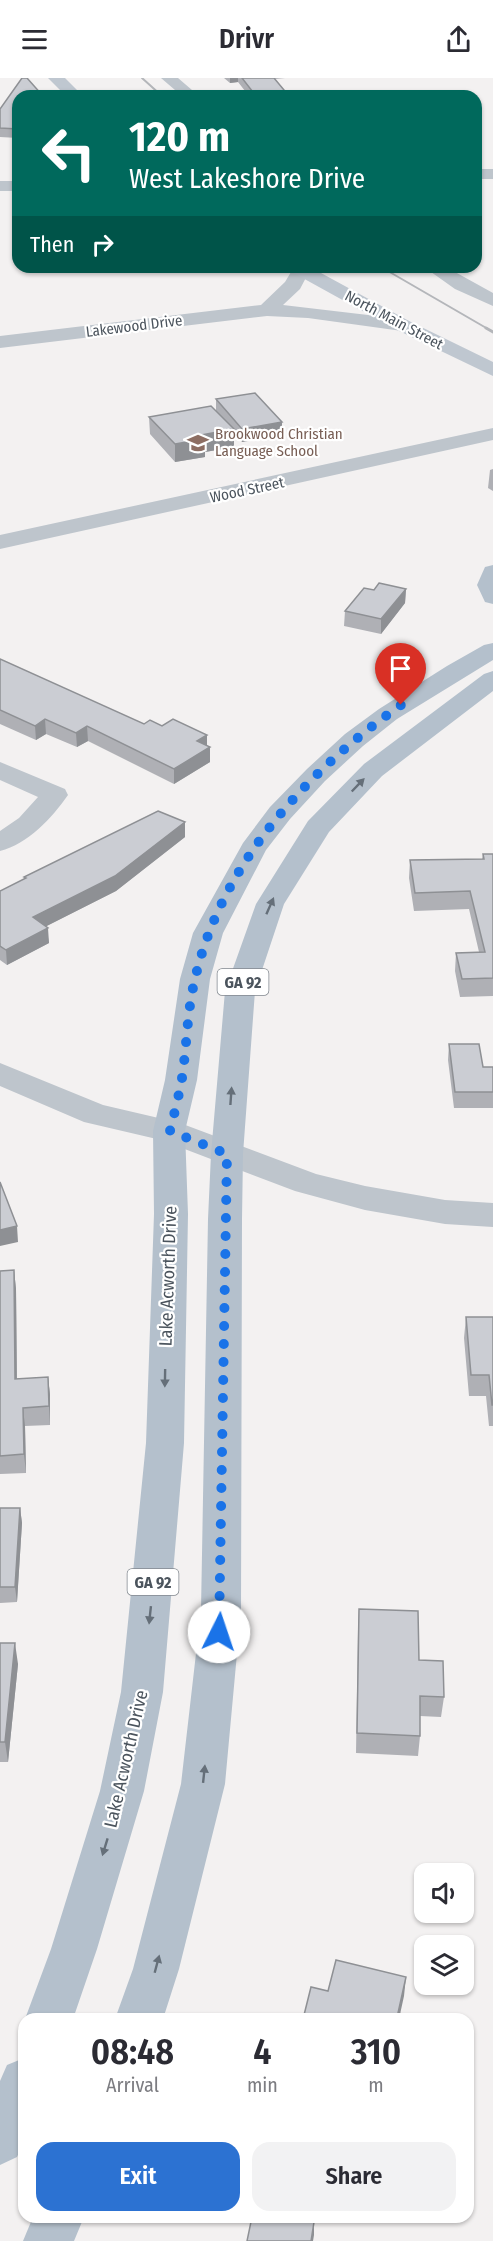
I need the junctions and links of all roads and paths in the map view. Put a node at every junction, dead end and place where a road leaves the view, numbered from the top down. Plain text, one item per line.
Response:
1 (56, 78) edge
2 (169, 78) edge
3 (69, 90) edge
4 (184, 90) edge
5 (297, 273) edge
6 (307, 273) edge
7 (443, 273) edge
8 (493, 300) edge
9 (267, 309) junction
10 (402, 325) junction
11 (0, 342) edge
12 (493, 370) edge
13 (493, 434) edge
14 (0, 542) edge
15 (493, 572) edge
16 (493, 597) edge
17 (493, 650) edge
18 (493, 680) edge
19 (0, 770) edge
20 (0, 843) edge
21 (0, 1073) edge
22 (170, 1131) junction
23 (227, 1154) junction
24 (493, 1215) edge
25 (51, 2013) edge
26 (141, 2013) edge
27 (18, 2096) edge
28 (0, 2140) edge
29 (56, 2223) edge
30 (48, 2241) edge

1 - 3 main road
2 - 4 street
5 - 9 street
6 - 10 main road, North Main Street
7 - 8 street
9 - 10 street, Lakewood Drive
9 - 11 street, Lakewood Drive
10 - 12 main road, North Main Street
13 - 14 street, Wood Street
15 - 16 main road
17 - 22 main road, Lake Acworth Drive / GA 92
23 -> 18 main road, GA 92
19 - 20 street
21 - 22 street
22 - 23 street
22 -> 25 main road, Lake Acworth Drive / GA 92
23 - 24 street
26 -> 23 main road, GA 92
27 - 28 main road
29 - 30 main road

